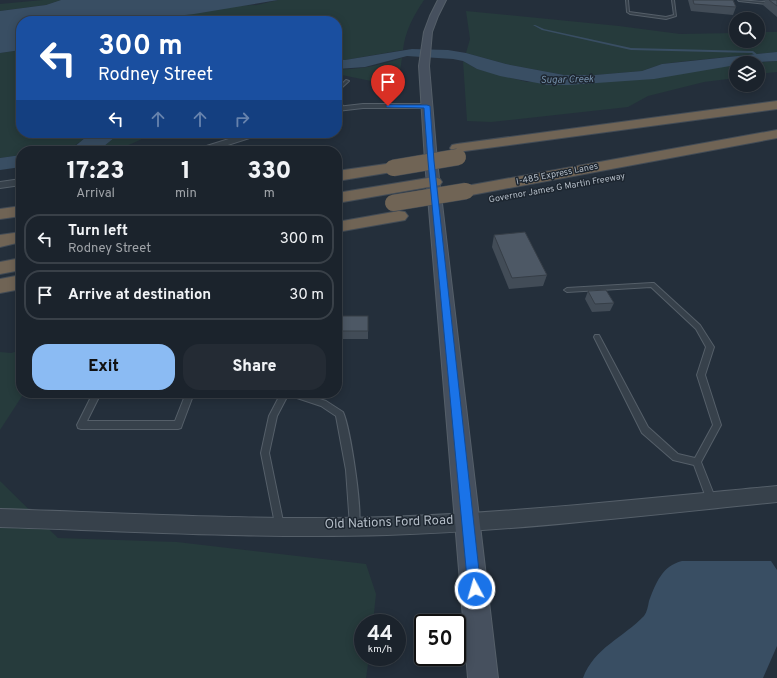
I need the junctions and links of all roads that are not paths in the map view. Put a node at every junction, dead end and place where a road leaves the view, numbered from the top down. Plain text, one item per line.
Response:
1 (442, 0) edge
2 (627, 0) edge
3 (673, 0) edge
4 (738, 0) edge
5 (777, 4) edge
6 (347, 81) dead end
7 (342, 86) edge
8 (777, 105) edge
9 (427, 106) junction
10 (342, 108) edge
11 (777, 112) edge
12 (777, 134) edge
13 (240, 138) edge
14 (777, 139) edge
15 (216, 146) edge
16 (777, 147) edge
17 (697, 149) junction
18 (458, 153) junction
19 (392, 163) junction
20 (342, 166) edge
21 (342, 175) edge
22 (433, 177) junction
23 (16, 183) edge
24 (0, 185) edge
25 (342, 186) edge
26 (342, 197) edge
27 (467, 198) junction
28 (396, 210) junction
29 (16, 212) edge
30 (342, 212) edge
31 (0, 214) edge
32 (16, 226) edge
33 (342, 226) edge
34 (0, 228) edge
35 (16, 238) edge
36 (0, 241) edge
37 (16, 250) edge
38 (0, 253) edge
39 (16, 265) edge
40 (0, 268) edge
41 (16, 283) edge
42 (0, 286) edge
43 (567, 290) dead end
44 (597, 337) dead end
45 (94, 398) edge
46 (188, 398) edge
47 (283, 398) edge
48 (307, 398) edge
49 (697, 462) junction
50 (777, 494) edge
51 (711, 501) junction
52 (0, 518) edge
53 (468, 520) junction
54 (279, 526) junction
55 (355, 526) junction
56 (483, 678) edge

1 - 9 main road
2 - 3 lane
4 - 5 lane
6 - 7 lane
8 - 18 highway
9 - 10 street
9 - 22 main road
11 - 18 highway
12 - 17 highway, I-485 Express Lanes
13 - 15 street
14 - 17 highway
16 - 27 highway, Governor James G Martin Freeway
17 - 27 highway, I-485 Express Lanes
18 - 19 highway, bridge
19 - 20 highway
19 - 21 highway
22 - 25 highway
22 - 26 highway
22 - 53 main road
23 - 24 street
27 - 28 highway, Governor James G Martin Freeway
28 - 30 highway
28 - 33 highway, Governor James G Martin Freeway
29 - 31 highway
32 - 34 highway
35 - 36 highway
37 - 38 highway
39 - 40 highway
41 - 42 highway
43 - 49 lane
44 - 49 lane
45 - 46 lane
47 - 54 lane
48 - 55 lane
49 - 51 lane
50 - 51 street, Old Nations Ford Road
51 - 53 street, Old Nations Ford Road
52 - 54 street, Old Nations Ford Road
53 - 55 street, Old Nations Ford Road
53 - 56 main road
54 - 55 street, Old Nations Ford Road

